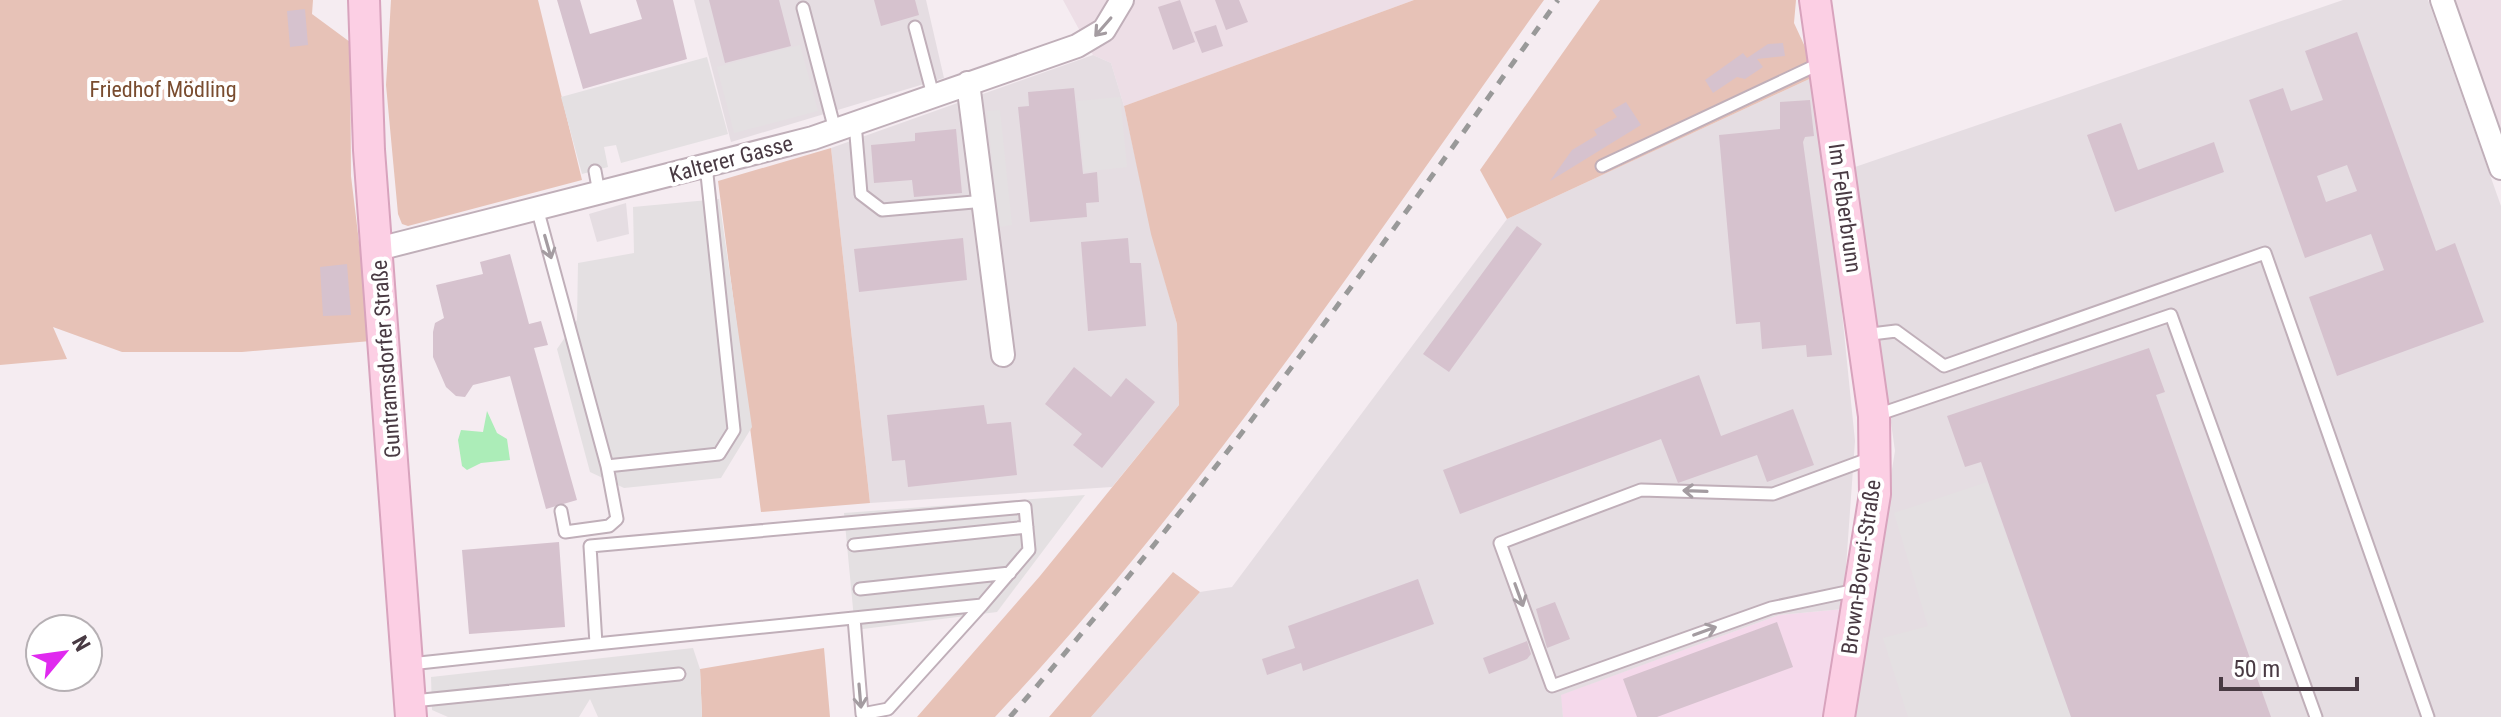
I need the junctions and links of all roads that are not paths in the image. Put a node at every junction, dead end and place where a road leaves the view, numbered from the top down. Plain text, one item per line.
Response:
1 (364, 0) edge
2 (1122, 0) edge
3 (1815, 0) edge
4 (2442, 0) edge
5 (803, 8) dead end
6 (915, 27) dead end
7 (1826, 61) junction
8 (968, 83) junction
9 (933, 95) junction
10 (845, 126) junction
11 (706, 165) junction
12 (1602, 166) dead end
13 (2501, 168) edge
14 (985, 200) junction
15 (537, 208) junction
16 (378, 249) junction
17 (1863, 336) junction
18 (1003, 355) dead end
19 (1874, 416) junction
20 (1875, 457) junction
21 (607, 466) junction
22 (561, 511) dead end
23 (1027, 527) junction
24 (854, 545) dead end
25 (1010, 573) junction
26 (860, 589) dead end
27 (1860, 589) junction
28 (982, 605) junction
29 (854, 618) junction
30 (596, 644) junction
31 (409, 664) junction
32 (679, 674) dead end
33 (411, 709) edge
34 (1839, 717) edge
35 (2316, 717) edge
36 (2428, 717) edge

1 - 16 street, Guntramsdorfer Straße
2 -> 8 street, Kalterer Gasse
3 - 7 street, Im Felberbrunn
4 - 13 street
5 - 10 lane
6 - 9 lane
7 - 12 lane
7 - 17 street, Im Felberbrunn
8 - 9 street, Kalterer Gasse
8 - 14 street
9 - 10 street, Kalterer Gasse
10 - 11 street, Kalterer Gasse
10 - 14 lane
11 - 15 street, Kalterer Gasse
11 - 21 lane
14 - 18 street
15 - 16 street, Kalterer Gasse
15 -> 21 lane
16 - 31 street, Guntramsdorfer Straße
17 - 19 street, Im Felberbrunn
17 - 36 lane
19 - 20 street, Brown-Boveri-Straße
19 - 35 lane
20 - 27 street, Brown-Boveri-Straße
20 -> 27 lane
21 - 22 lane
23 - 24 lane
23 - 25 lane
23 - 30 lane
25 - 26 lane
25 - 28 lane
27 - 34 street, Brown-Boveri-Straße
28 - 29 lane
29 -> 28 lane
29 - 30 lane
30 - 31 lane
31 - 33 street, Guntramsdorfer Straße
32 - 33 lane

